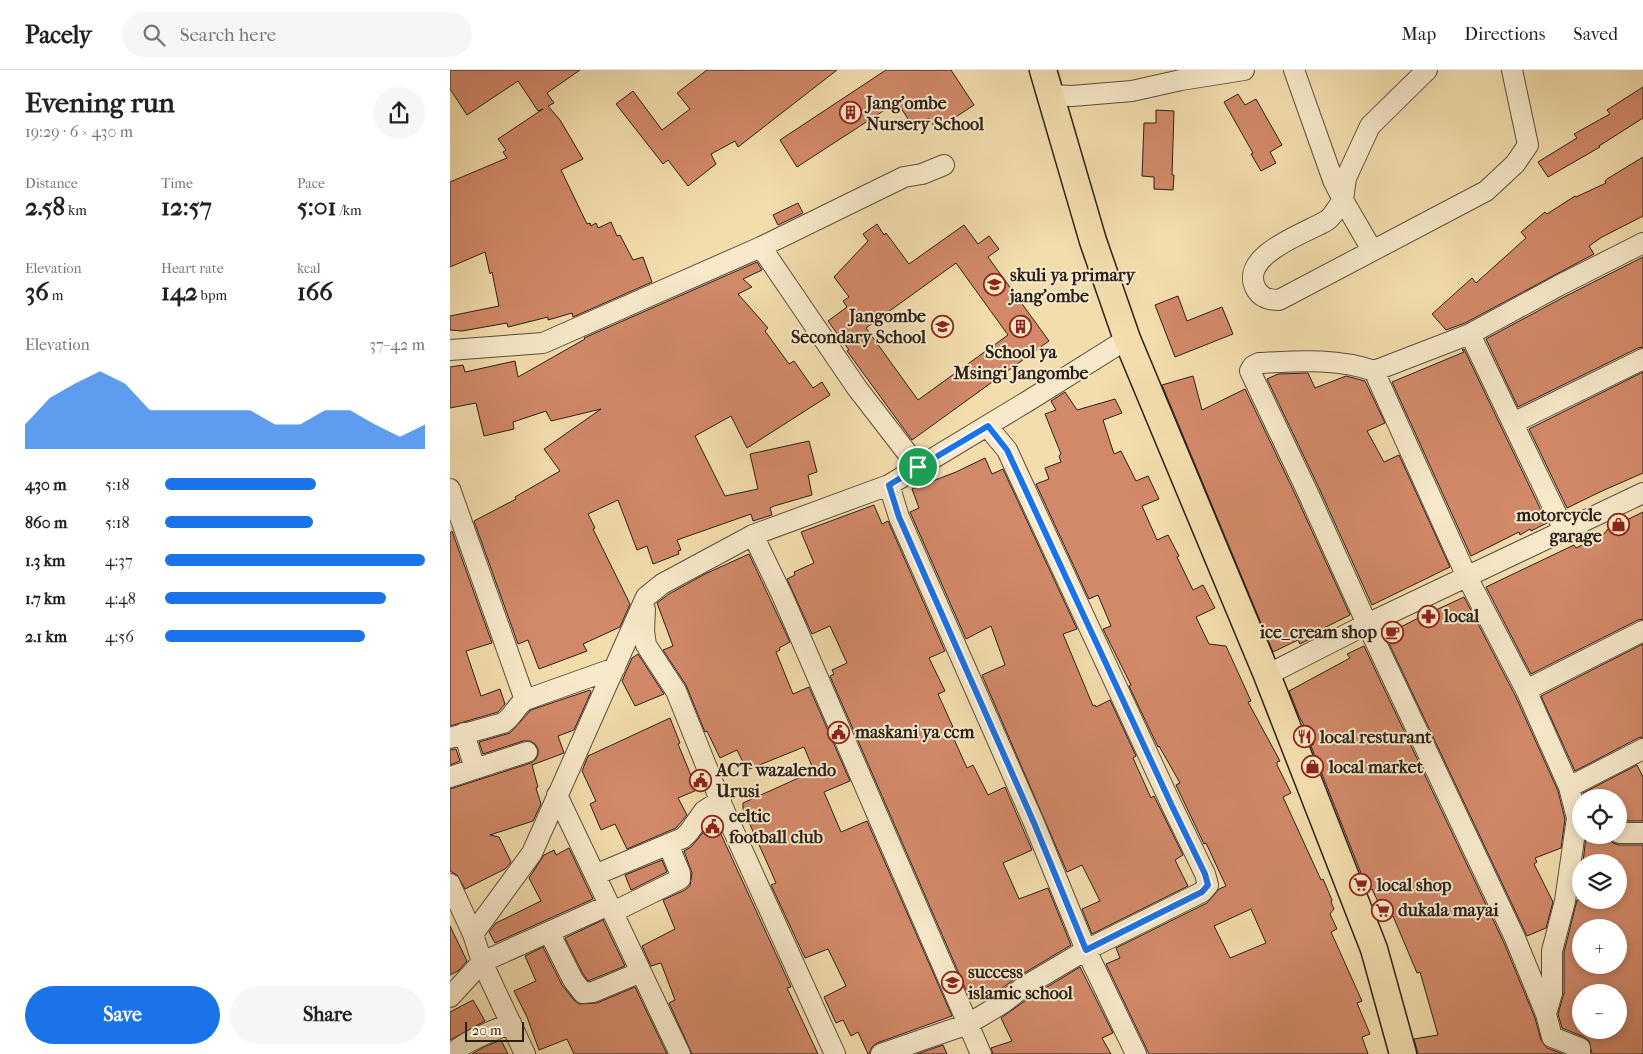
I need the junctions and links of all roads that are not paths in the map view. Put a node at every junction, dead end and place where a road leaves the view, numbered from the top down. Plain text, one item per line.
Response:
1 (1244, 70) edge
2 (1294, 70) edge
3 (1427, 70) edge
4 (1512, 70) edge
5 (1046, 82) edge
6 (944, 165) dead end
7 (1343, 200) junction
8 (1643, 243) edge
9 (761, 248) junction
10 (1372, 250) junction
11 (1470, 334) junction
12 (1128, 339) junction
13 (450, 350) edge
14 (1643, 359) edge
15 (1374, 371) junction
16 (1513, 423) junction
17 (988, 426) junction
18 (918, 467) junction
19 (889, 485) junction
20 (450, 489) edge
21 (1643, 493) edge
22 (1564, 530) junction
23 (753, 535) junction
24 (1468, 577) junction
25 (646, 597) junction
26 (1367, 624) junction
27 (1643, 631) edge
28 (614, 668) junction
29 (1267, 675) junction
30 (1526, 690) junction
31 (525, 700) junction
32 (457, 736) edge
33 (1643, 749) edge
34 (526, 752) dead end
35 (475, 769) junction
36 (450, 777) edge
37 (1569, 787) junction
38 (557, 795) junction
39 (1572, 799) edge
40 (721, 800) junction
41 (1627, 833) edge
42 (1643, 833) edge
43 (668, 844) junction
44 (1576, 844) edge
45 (595, 875) junction
46 (450, 884) edge
47 (611, 909) junction
48 (549, 932) junction
49 (473, 934) junction
50 (1086, 950) junction
51 (482, 962) junction
52 (641, 972) junction
53 (450, 997) edge
54 (1546, 1014) junction
55 (511, 1023) junction
56 (968, 1024) junction
57 (453, 1054) edge
58 (525, 1054) edge
59 (680, 1054) edge
60 (835, 1054) edge
61 (881, 1054) edge
62 (981, 1054) edge
63 (1136, 1054) edge
64 (1403, 1054) edge
65 (1580, 1054) edge

1 - 5 street
2 - 7 street
3 - 7 street
4 - 10 street
5 - 12 main road
6 - 9 street
7 - 10 street
7 - 10 street
8 - 11 street
9 - 13 street
9 - 18 street
11 - 15 street
11 - 16 street
12 - 17 street
12 - 29 main road
14 - 16 street
15 - 24 street
15 - 26 street
16 - 22 street
17 - 18 street
17 - 50 street
18 - 19 street
19 - 23 street
19 - 50 street
20 - 31 street
21 - 22 street
22 - 24 street
23 - 25 street
23 - 56 street
24 - 26 street
24 - 30 street
25 - 28 street
25 - 40 street
26 - 29 street
26 - 54 street
27 - 30 street
28 - 31 street
28 - 38 street
29 - 64 main road
30 - 37 street
31 - 32 street
32 - 35 street
33 - 37 street
34 - 35 street
35 - 36 street
37 - 39 street
38 - 45 street
38 - 49 street
40 - 43 street
40 - 60 street
41 - 42 street
43 - 45 street
43 - 47 street
44 - 54 street
45 - 47 street
46 - 49 street
47 - 48 street
47 - 52 street
48 - 51 street
48 - 52 street
49 - 51 street
50 - 56 street
50 - 63 street
51 - 53 street
51 - 55 street
52 - 59 street
54 - 65 street
55 - 57 street
55 - 58 street
56 - 61 street
56 - 62 street

